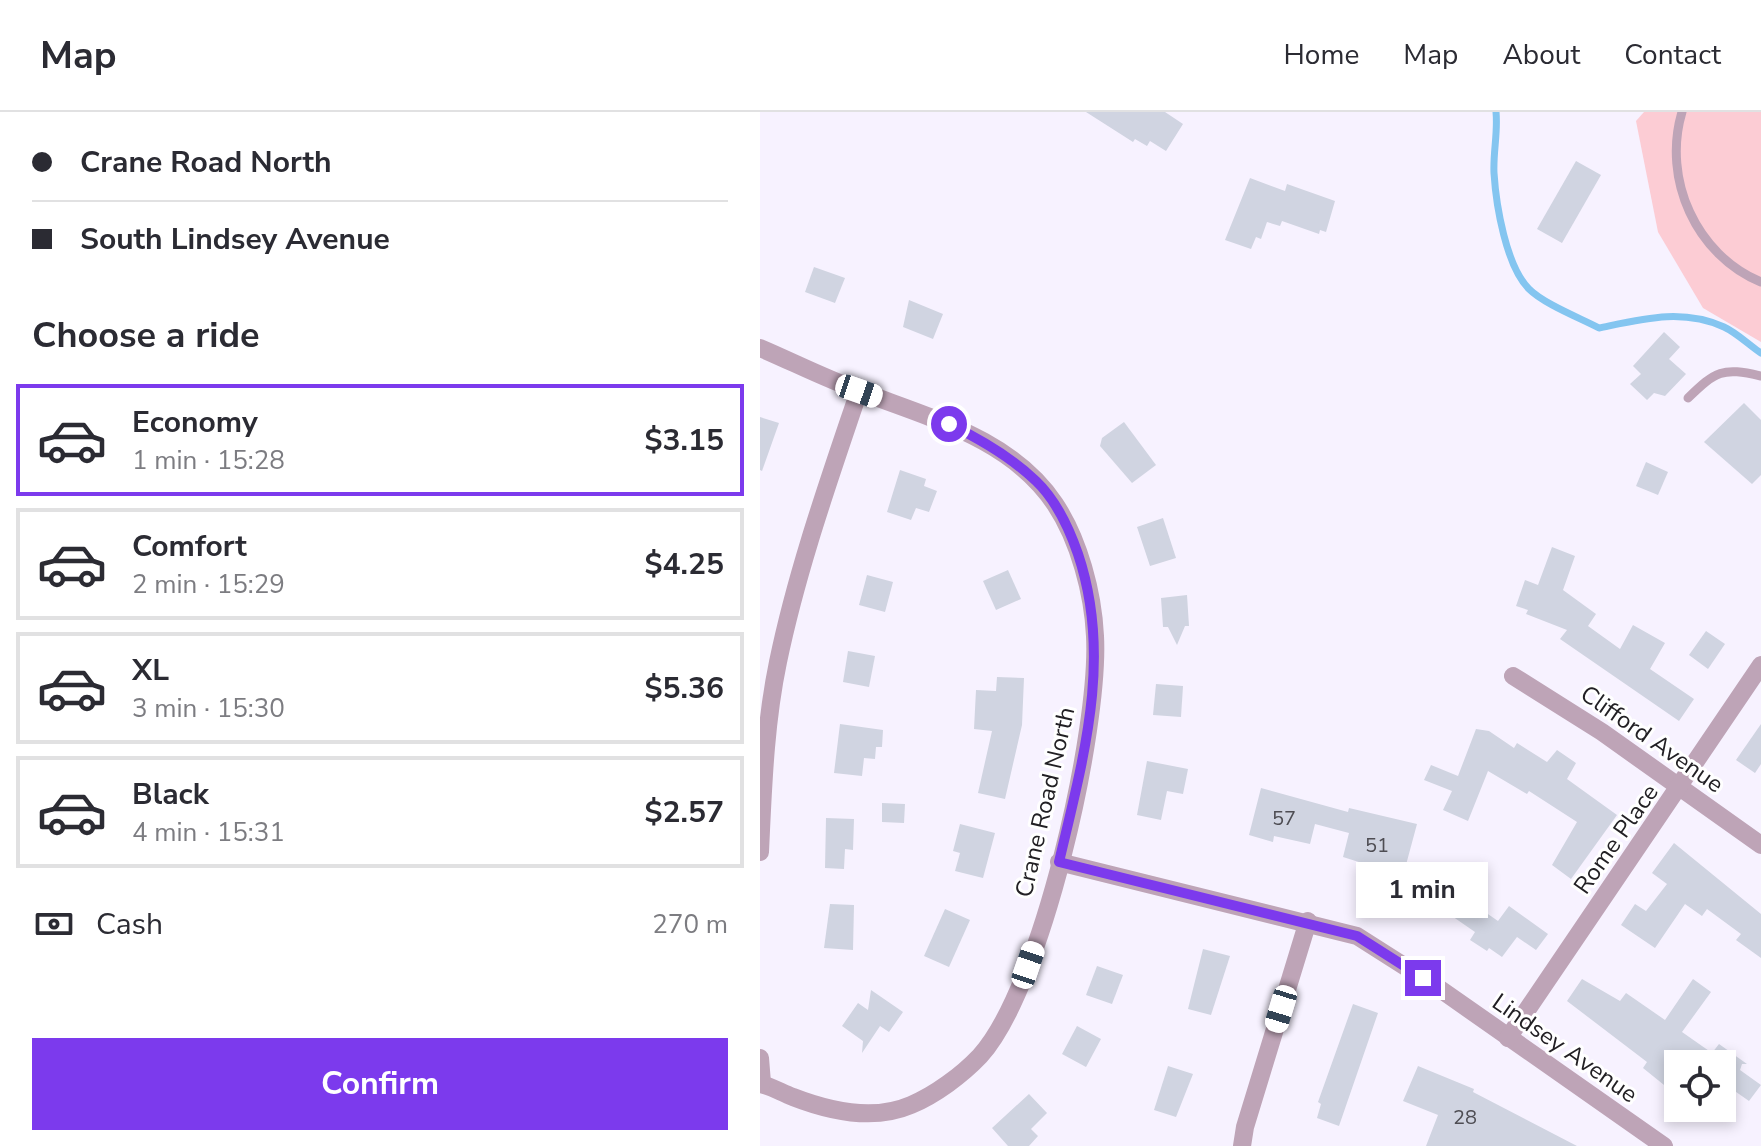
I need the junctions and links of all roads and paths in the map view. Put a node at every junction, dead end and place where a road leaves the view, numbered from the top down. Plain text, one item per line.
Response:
1 (1682, 112) edge
2 (1761, 282) edge
3 (760, 348) edge
4 (1761, 376) edge
5 (859, 391) junction
6 (1688, 398) dead end
7 (1761, 665) edge
8 (1513, 676) dead end
9 (1680, 789) junction
10 (1761, 845) edge
11 (760, 852) edge
12 (1059, 862) junction
13 (1308, 921) junction
14 (1423, 978) dead end
15 (1440, 989) dead end
16 (1508, 1038) junction
17 (760, 1058) edge
18 (761, 1084) edge
19 (1242, 1146) edge
20 (1664, 1146) edge

1 - 2 lane
3 - 5 street, Crane Road North
4 - 6 lane
5 - 11 street
5 - 12 street, Crane Road North
7 - 9 street, Rome Place
8 - 9 street, Clifford Avenue
9 - 10 street, Clifford Avenue
9 - 16 street, Rome Place
12 - 13 street
12 - 18 street, Crane Road North
13 - 14 street
13 - 19 street
15 - 16 street, Lindsey Avenue
16 - 20 street, Lindsey Avenue
17 - 18 street

